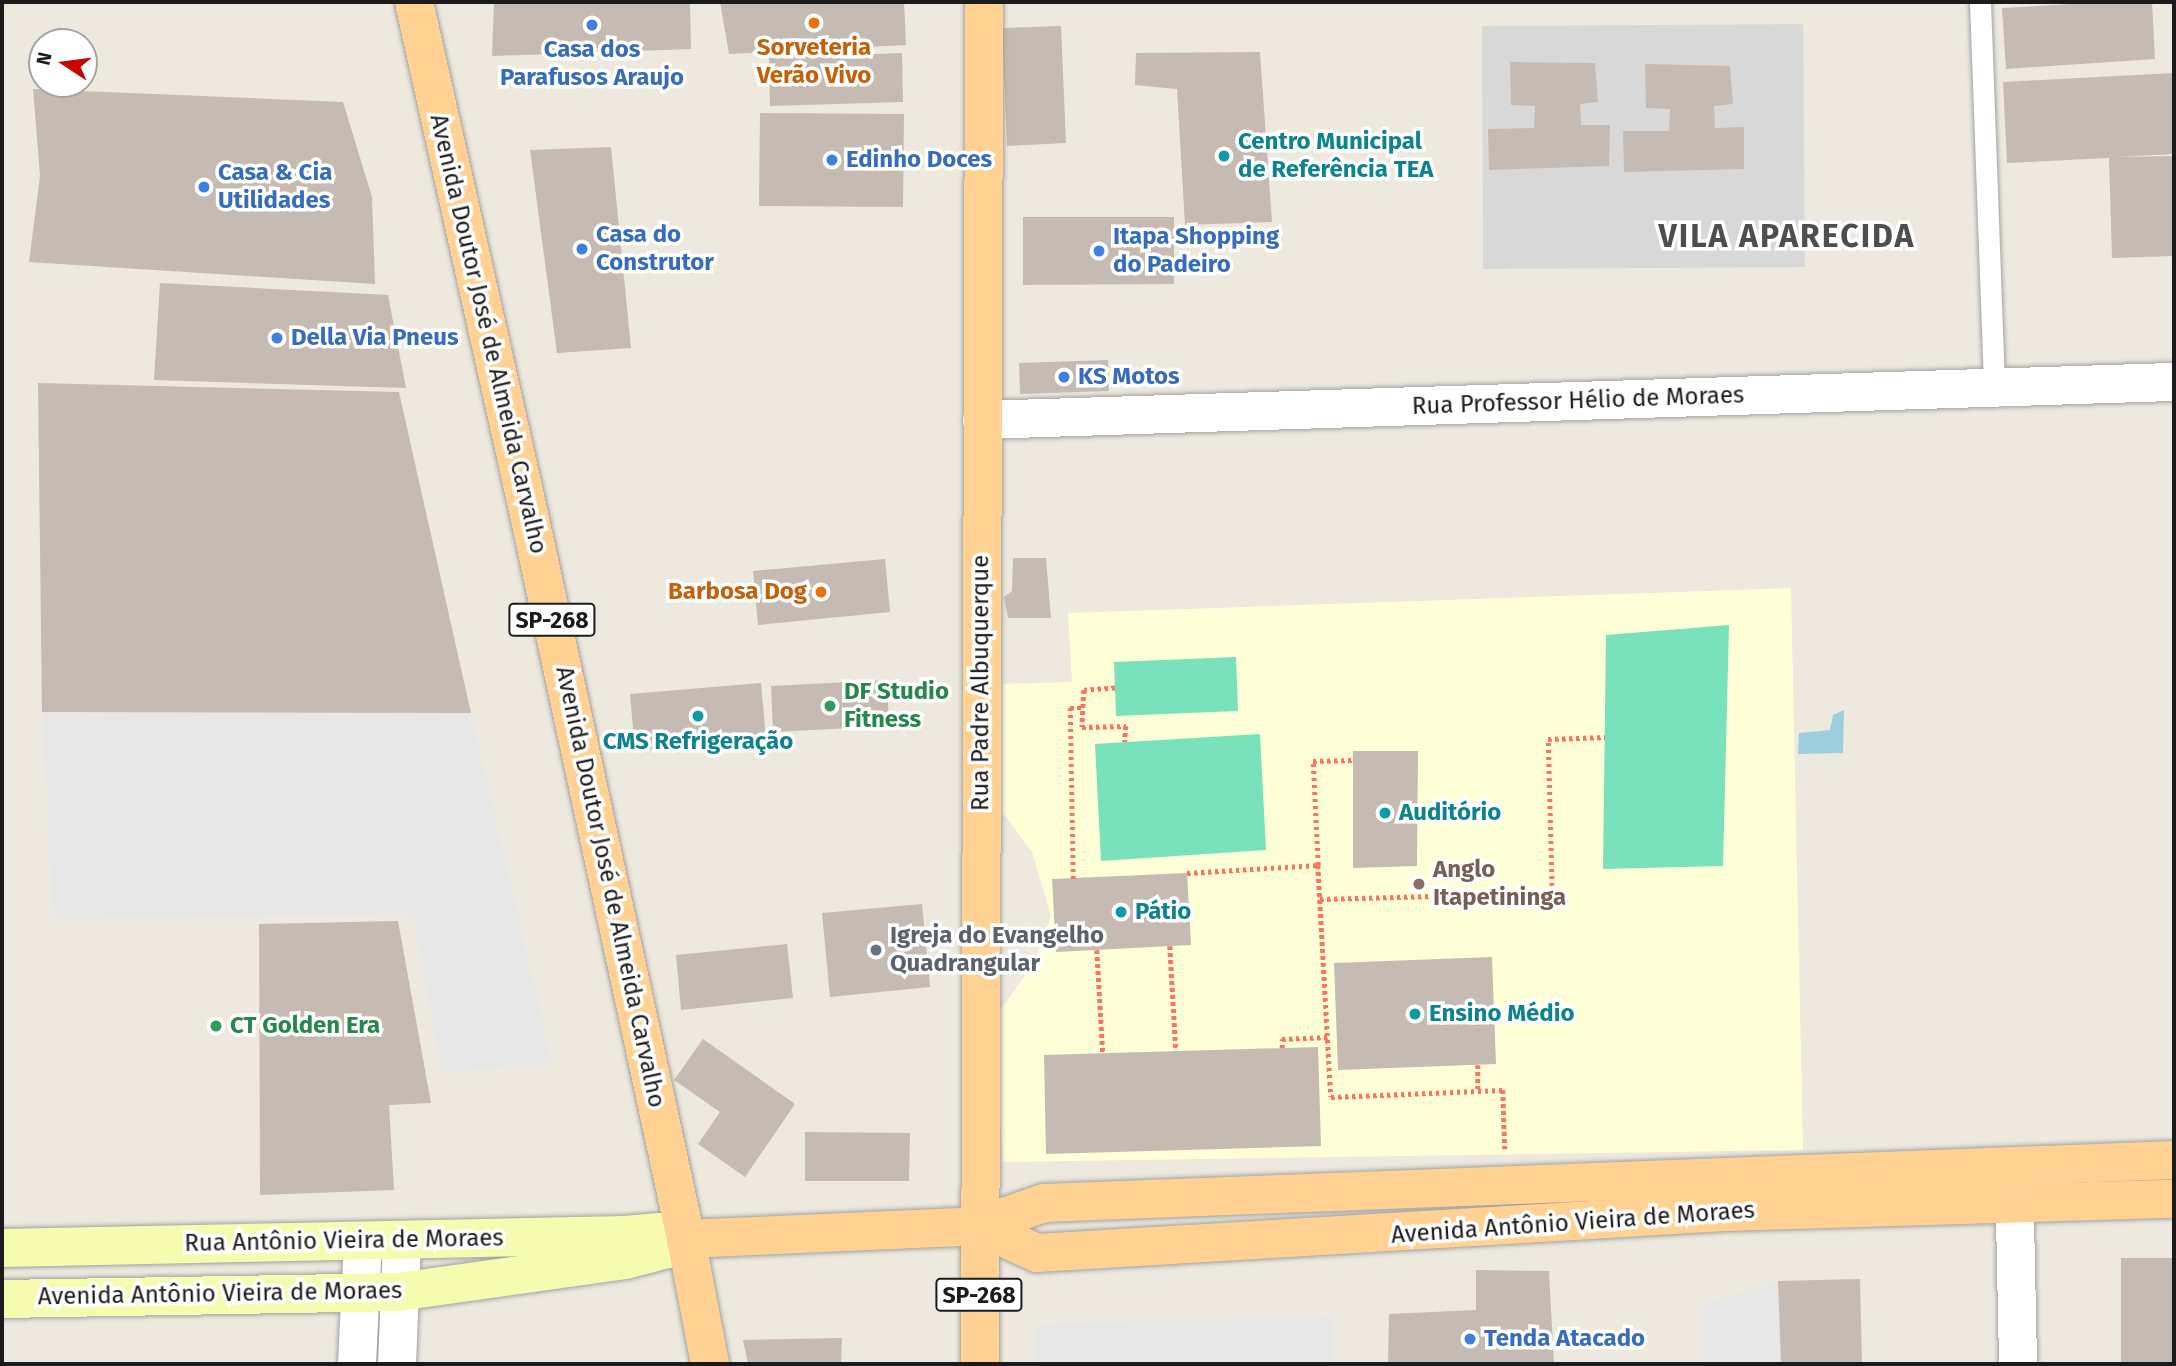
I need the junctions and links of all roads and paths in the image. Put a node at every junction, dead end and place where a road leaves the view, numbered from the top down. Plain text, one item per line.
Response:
1 (414, 2) edge
2 (984, 2) edge
3 (1980, 2) edge
4 (2174, 382) edge
5 (1994, 388) junction
6 (982, 420) junction
7 (1115, 688) dead end
8 (1083, 708) junction
9 (1605, 737) dead end
10 (1125, 742) dead end
11 (1353, 760) dead end
12 (1318, 865) junction
13 (1187, 873) dead end
14 (1073, 879) dead end
15 (1321, 899) junction
16 (1170, 946) dead end
17 (1097, 950) dead end
18 (1328, 1037) junction
19 (1282, 1048) dead end
20 (1176, 1051) dead end
21 (1103, 1054) dead end
22 (1478, 1065) dead end
23 (1478, 1089) junction
24 (2174, 1160) edge
25 (1506, 1185) junction
26 (2014, 1185) junction
27 (1956, 1186) junction
28 (2174, 1199) edge
29 (978, 1226) junction
30 (1507, 1227) junction
31 (686, 1239) junction
32 (402, 1240) junction
33 (363, 1241) junction
34 (2, 1248) edge
35 (380, 1294) junction
36 (2, 1299) edge
37 (357, 1364) edge
38 (397, 1364) edge
39 (710, 1364) edge
40 (980, 1364) edge
41 (2018, 1364) edge

1 - 31 main road, Avenida Doutor José de Almeida Carvalho / SP-268
2 - 6 main road, Rua Padre Albuquerque / SP-268
3 - 5 lane
4 - 5 street, Rua Professor Hélio de Moraes
5 - 6 street, Rua Professor Hélio de Moraes
6 - 29 main road, Rua Padre Albuquerque / SP-268
7 - 8 path
8 - 10 path
8 - 14 path
9 - 15 path
11 - 12 path
12 - 13 path
12 - 15 path
15 - 18 path
16 - 20 path
17 - 21 path
18 - 19 path
18 - 23 path
22 - 23 path
23 - 25 path
24 - 26 main road, Avenida Antônio Vieira de Moraes
25 - 27 main road, Avenida Antônio Vieira de Moraes
25 - 29 main road, Avenida Antônio Vieira de Moraes
25 - 30 main road
26 - 27 main road, Avenida Antônio Vieira de Moraes
26 - 28 main road, Avenida Antônio Vieira de Moraes
26 - 41 street
27 - 30 main road, Avenida Antônio Vieira de Moraes
29 - 30 main road, Avenida Antônio Vieira de Moraes
29 - 31 main road, Avenida Antônio Vieira de Moraes
29 - 40 main road, Rua Padre Albuquerque / SP-268
31 - 32 main road, Rua Antônio Vieira de Moraes
31 - 35 main road, Avenida Antônio Vieira de Moraes
31 - 39 main road, Avenida Doutor José de Almeida Carvalho / SP-268
32 - 33 main road, Rua Antônio Vieira de Moraes
32 - 35 street
33 - 34 main road, Rua Antônio Vieira de Moraes
33 - 35 street
35 - 36 main road, Avenida Antônio Vieira de Moraes
35 - 37 street
35 - 38 street

